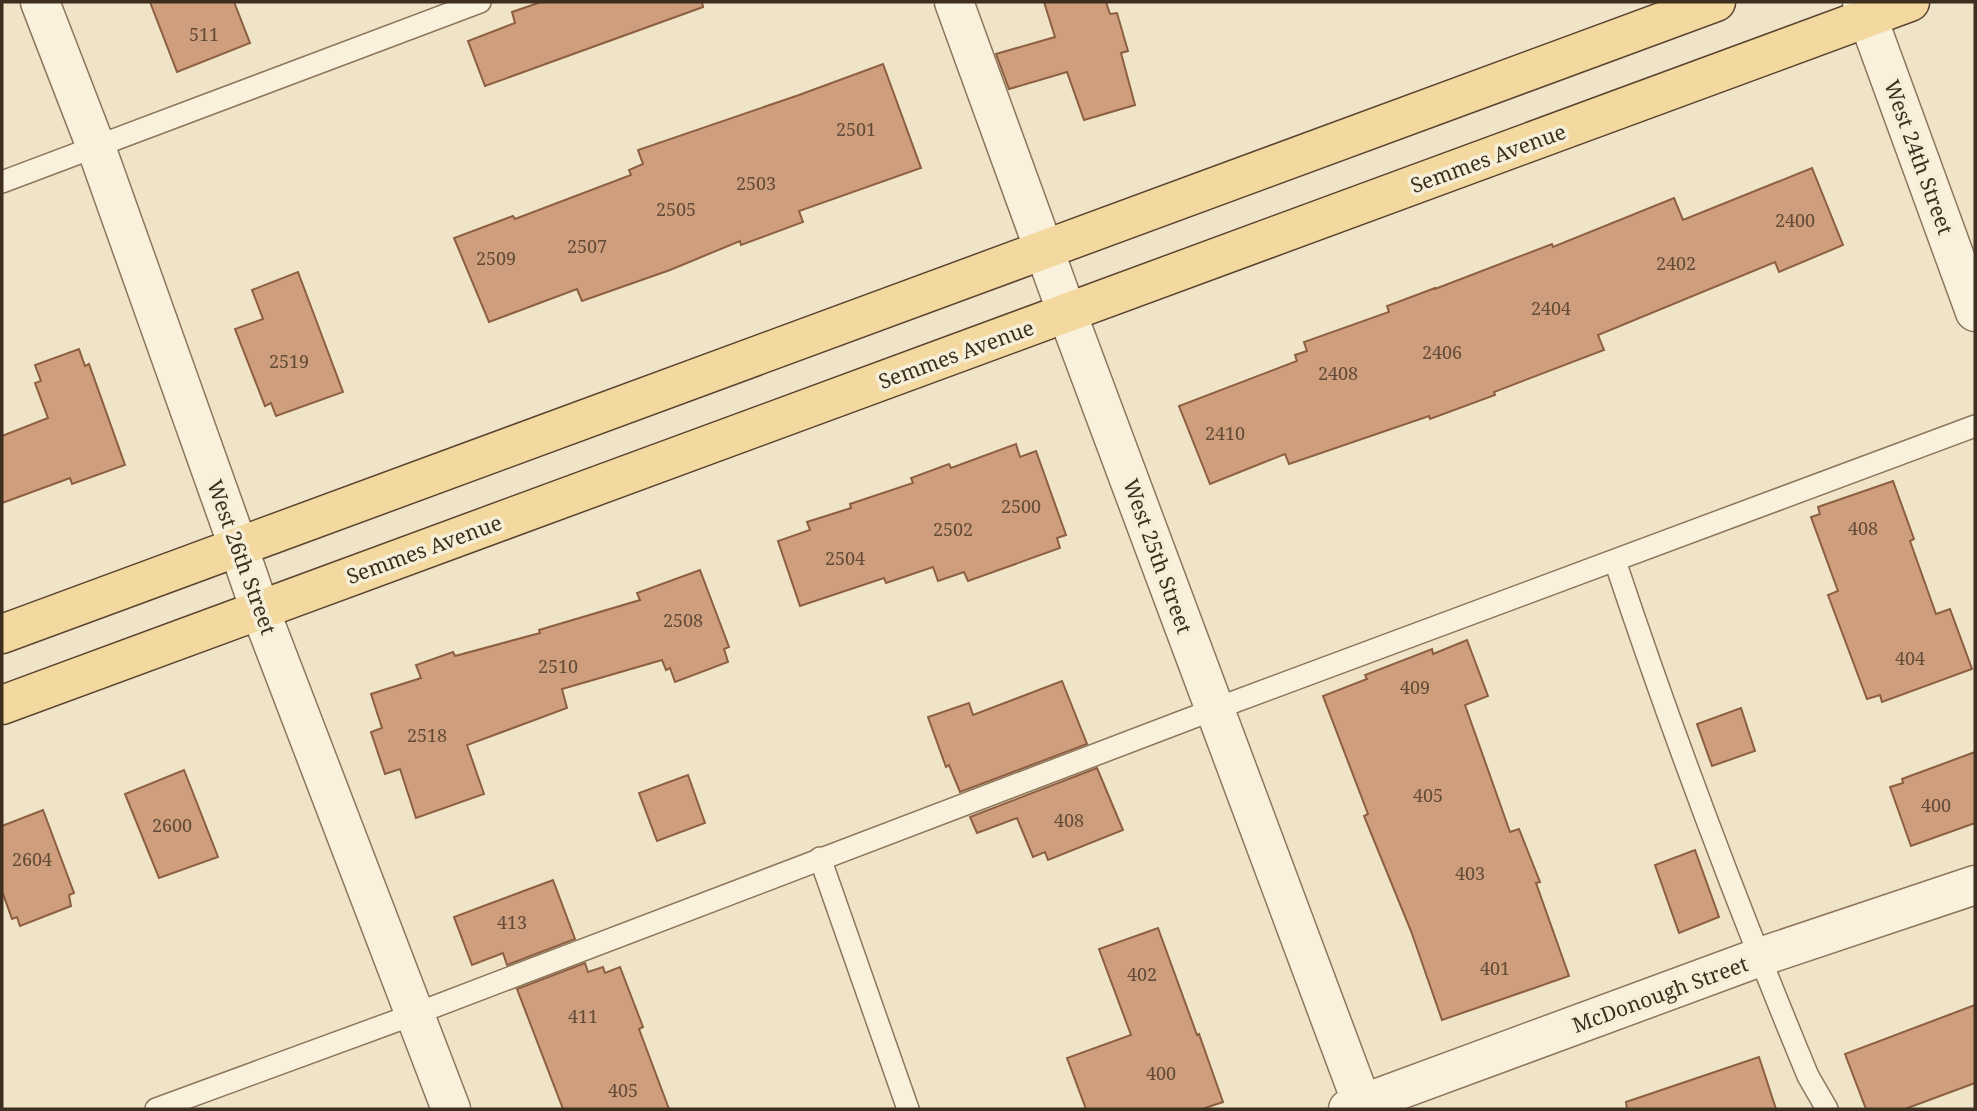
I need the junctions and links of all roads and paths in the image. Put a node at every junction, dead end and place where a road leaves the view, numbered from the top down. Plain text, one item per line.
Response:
1 (40, 2) edge
2 (480, 2) edge
3 (954, 2) edge
4 (1717, 2) edge
5 (1910, 2) edge
6 (1865, 9) edge
7 (96, 147) junction
8 (2, 182) edge
9 (1045, 249) junction
10 (1975, 312) edge
11 (1067, 313) junction
12 (1975, 426) edge
13 (237, 546) junction
14 (1615, 561) junction
15 (260, 610) junction
16 (2, 634) edge
17 (2, 705) edge
18 (1215, 709) junction
19 (820, 858) junction
20 (1975, 886) edge
21 (1760, 957) junction
22 (415, 1014) junction
23 (1358, 1108) edge
24 (156, 1109) edge
25 (451, 1109) edge
26 (908, 1109) edge
27 (1828, 1109) edge

1 - 7 street, West 26th Street
2 - 7 lane
3 - 9 street, West 25th Street
4 - 9 main road
5 - 6 main road, Semmes Avenue
6 - 10 street, West 24th Street
6 - 11 main road, Semmes Avenue
7 - 8 lane
7 - 13 street, West 26th Street
9 - 11 street, West 25th Street
9 - 13 main road
11 - 15 main road, Semmes Avenue
11 - 18 street, West 25th Street
12 - 14 lane
13 - 15 street, West 26th Street
13 - 16 main road
14 - 18 lane
14 - 21 lane
15 - 17 main road, Semmes Avenue
15 - 22 street, West 26th Street
18 - 19 lane
18 - 23 street, West 25th Street
19 - 22 lane
19 - 26 lane
20 - 21 street, McDonough Street
21 - 23 street, McDonough Street
21 - 27 lane
22 - 24 lane
22 - 25 street, West 26th Street

